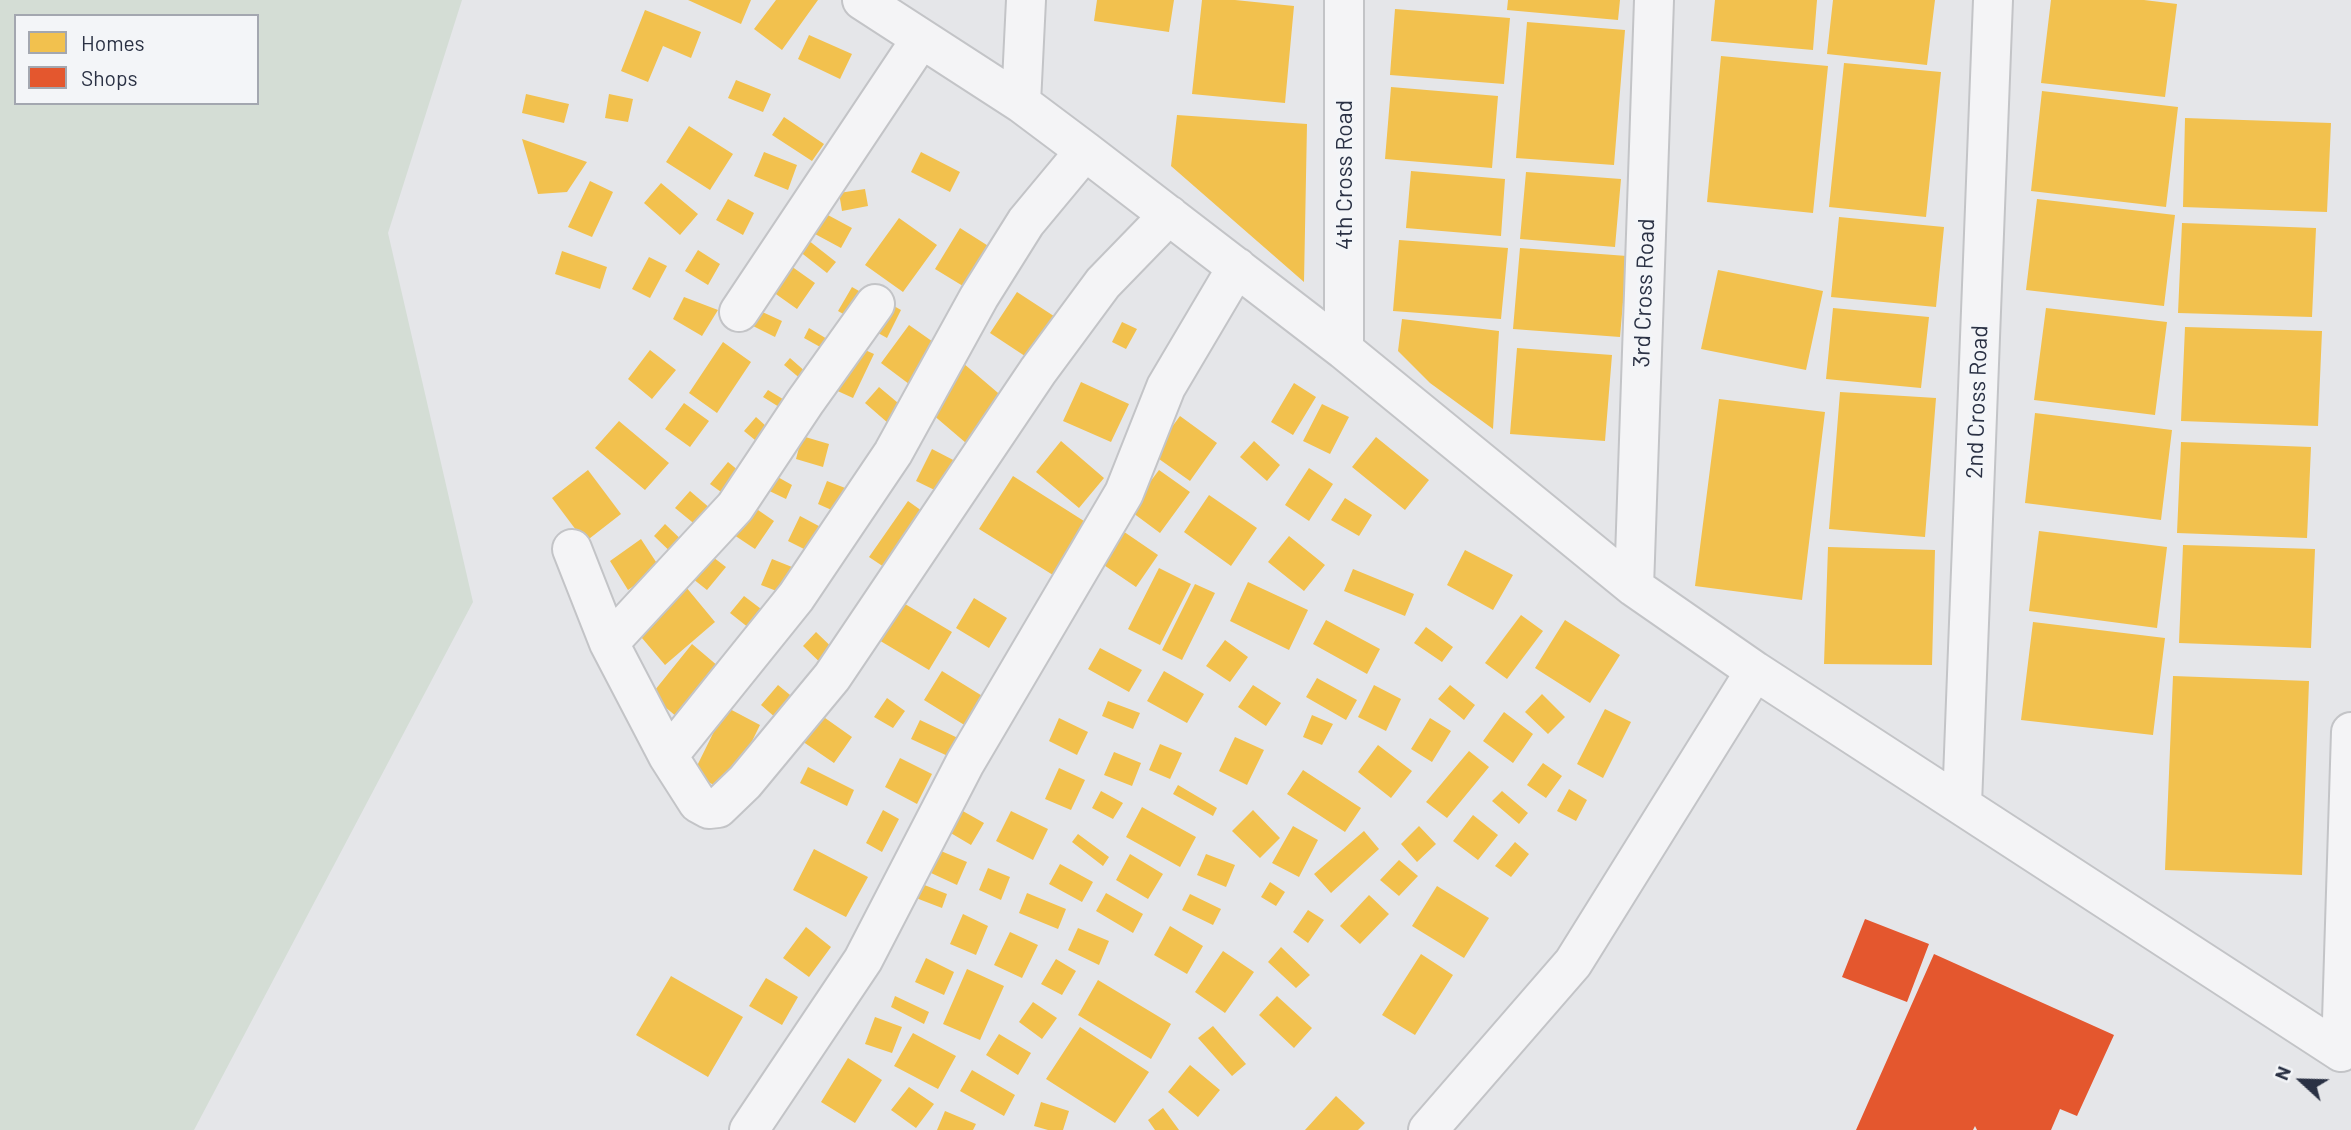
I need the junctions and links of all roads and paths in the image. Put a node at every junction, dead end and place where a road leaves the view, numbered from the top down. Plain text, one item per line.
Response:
1 (862, 0) edge
2 (1026, 0) edge
3 (1344, 0) edge
4 (1654, 0) edge
5 (1993, 0) edge
6 (921, 39) junction
7 (1021, 103) junction
8 (1084, 151) junction
9 (1169, 215) junction
10 (1237, 267) junction
11 (875, 304) dead end
12 (739, 312) dead end
13 (1344, 350) junction
14 (572, 549) dead end
15 (1634, 587) junction
16 (609, 643) junction
17 (1755, 671) junction
18 (2351, 732) edge
19 (668, 756) junction
20 (1962, 804) junction
21 (749, 1130) edge
22 (1428, 1130) edge

1 - 6 street
2 - 7 street
3 - 13 street, 4th Cross Road
4 - 15 street, 3rd Cross Road
5 - 20 street, 2nd Cross Road
6 - 7 street
6 - 12 street
7 - 8 street
8 - 9 street
8 - 19 street
9 - 10 street
9 - 19 street
10 - 13 street
10 - 21 street
11 - 16 street
13 - 15 street
14 - 16 street
15 - 17 street
16 - 19 street
17 - 20 street
17 - 22 street
18 - 20 street

